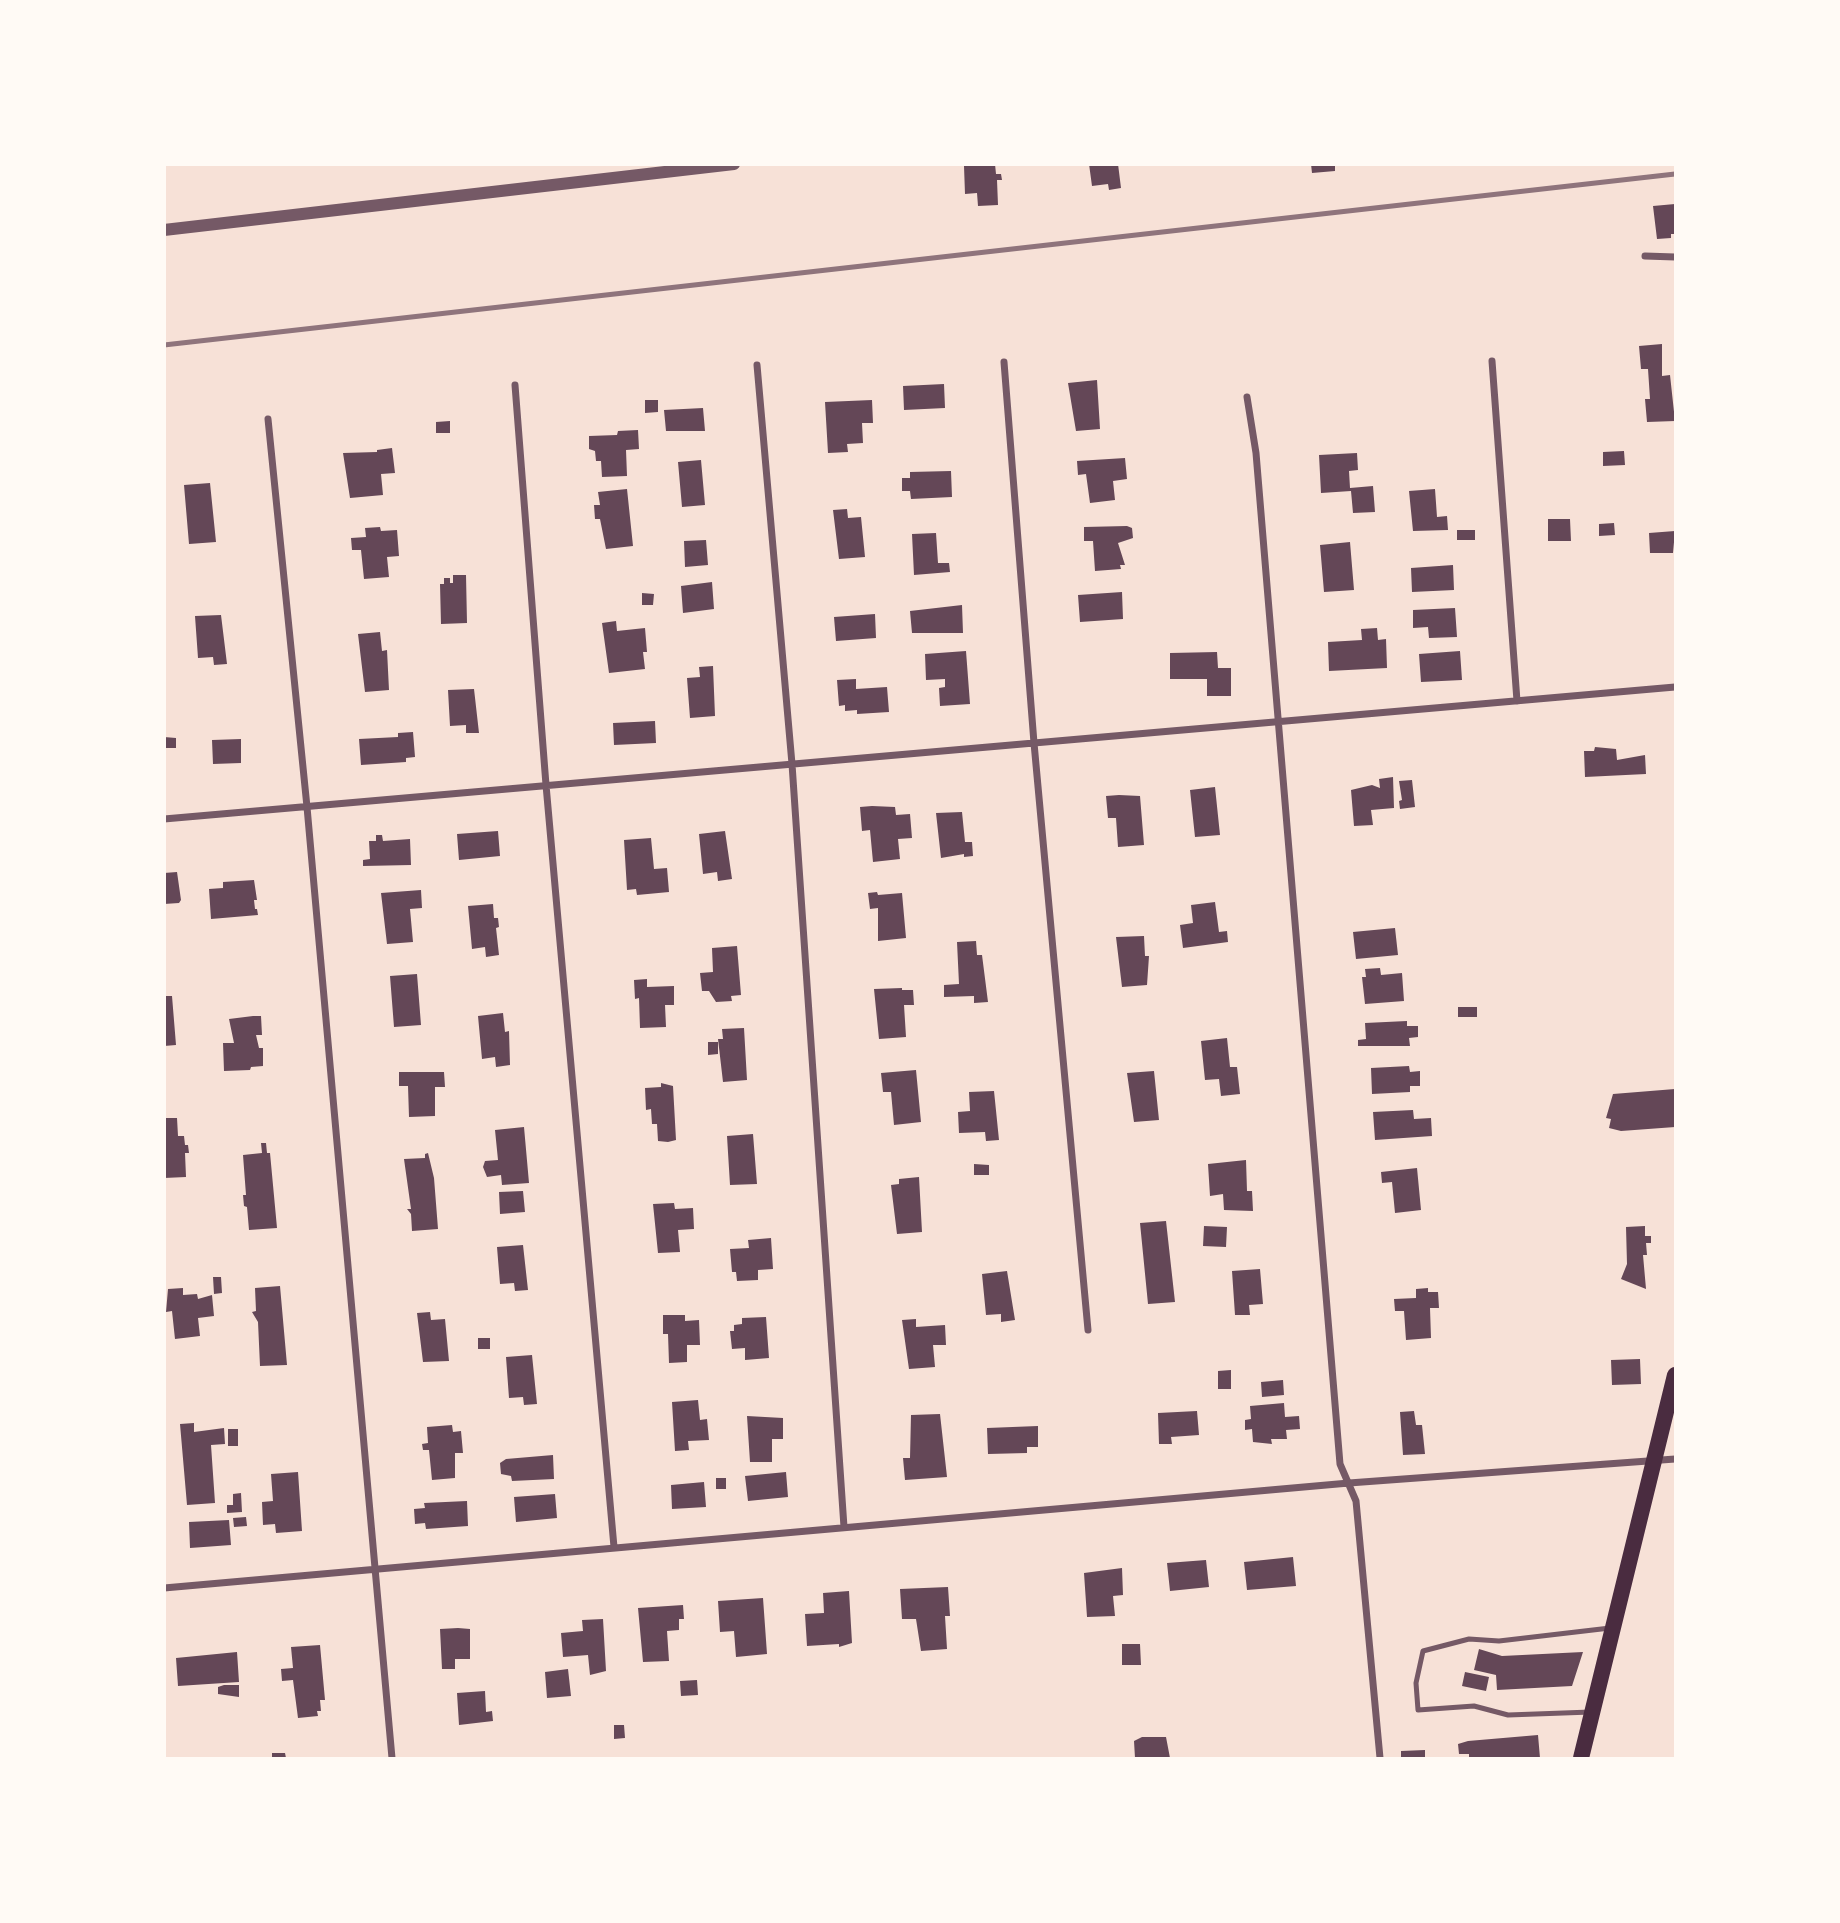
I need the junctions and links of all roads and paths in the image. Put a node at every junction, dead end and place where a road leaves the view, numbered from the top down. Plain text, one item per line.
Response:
1 (734, 164) edge
2 (164, 230) edge
3 (1645, 256) dead end
4 (1675, 257) edge
5 (1492, 361) dead end
6 (1004, 362) dead end
7 (757, 365) dead end
8 (514, 385) dead end
9 (1247, 397) dead end
10 (268, 419) dead end
11 (1675, 687) edge
12 (1517, 701) junction
13 (1279, 723) junction
14 (1034, 743) junction
15 (792, 764) junction
16 (546, 785) junction
17 (307, 807) junction
18 (164, 819) edge
19 (1088, 1330) dead end
20 (1675, 1375) edge
21 (1675, 1459) edge
22 (1654, 1461) junction
23 (1349, 1483) junction
24 (844, 1527) junction
25 (614, 1547) junction
26 (376, 1569) junction
27 (164, 1588) edge
28 (1614, 1628) junction
29 (1593, 1712) junction
30 (392, 1759) edge
31 (1380, 1759) edge
32 (1581, 1759) edge

1 - 2 street
3 - 4 street
5 - 12 street
6 - 14 street
7 - 15 street
8 - 16 street
9 - 13 street
10 - 17 street
11 - 12 street
12 - 13 street
13 - 14 street
13 - 23 street
14 - 15 street
14 - 19 street
15 - 16 street
15 - 24 street
16 - 17 street
16 - 25 street
17 - 18 street
17 - 26 street
20 - 22 main road
21 - 22 street
22 - 23 street
22 - 28 main road
23 - 24 street
23 - 31 street
24 - 25 street
25 - 26 street
26 - 27 street
26 - 30 street
28 - 29 main road
28 - 29 lane
29 - 32 main road

